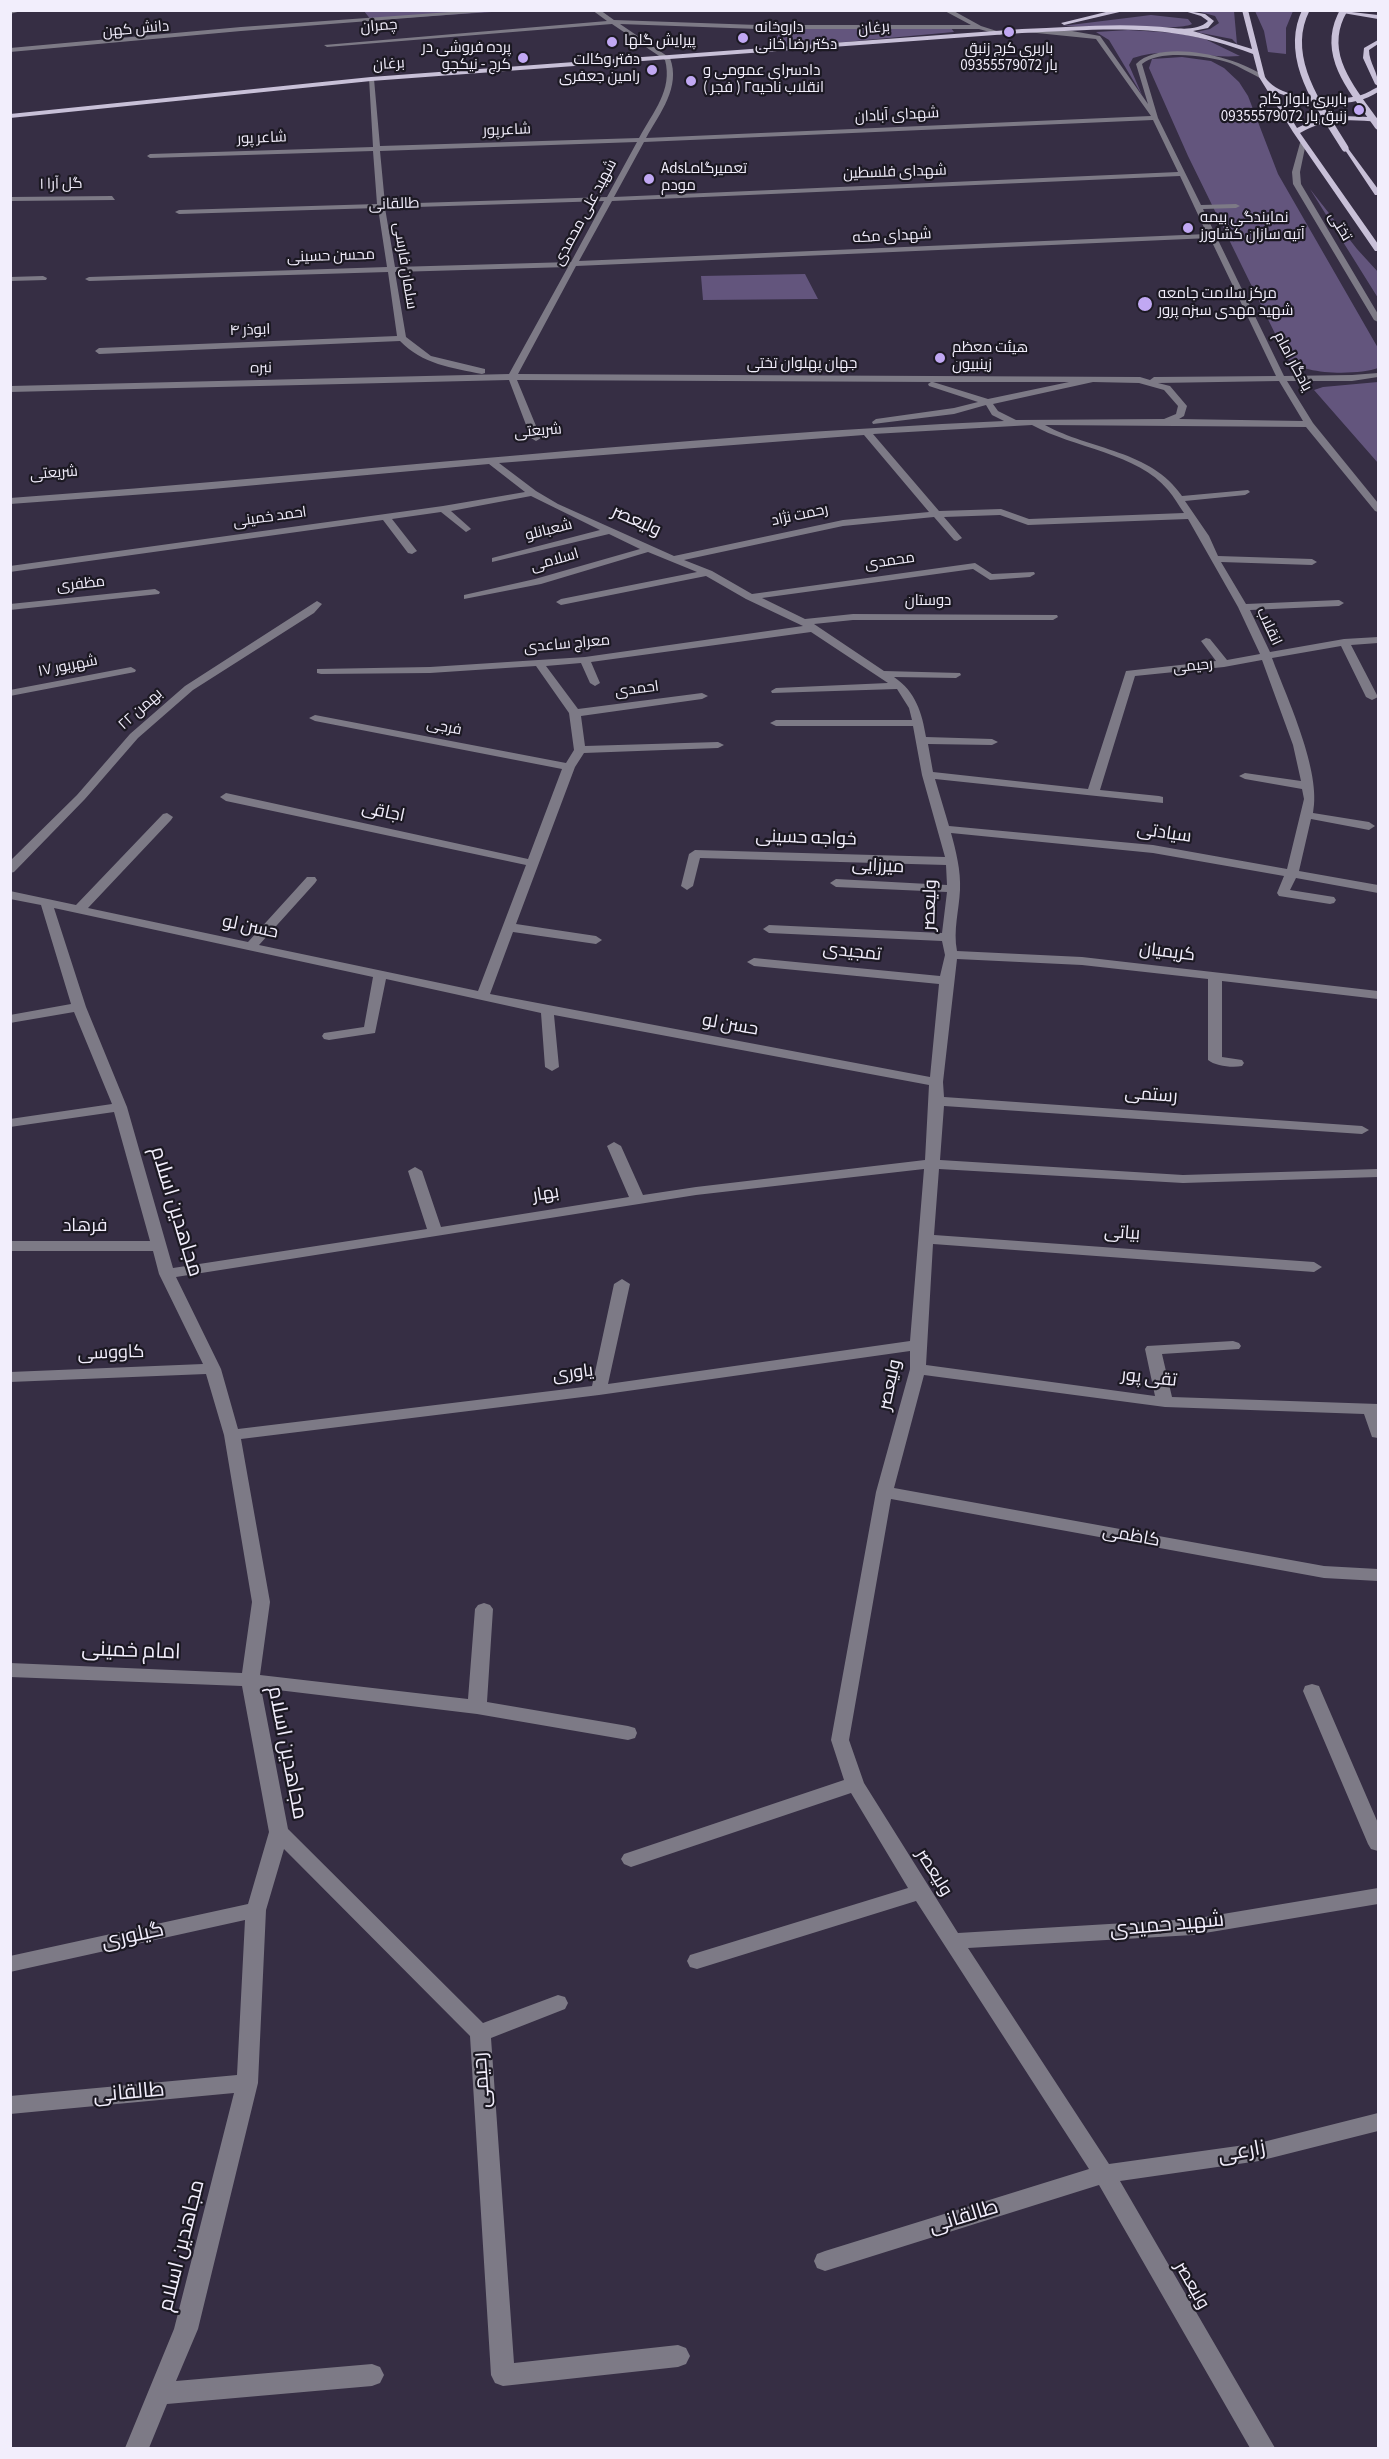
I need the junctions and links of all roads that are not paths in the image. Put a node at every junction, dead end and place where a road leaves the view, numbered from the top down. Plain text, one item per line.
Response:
1 (22, 10) edge
2 (507, 10) edge
3 (595, 10) edge
4 (946, 10) edge
5 (1125, 10) edge
6 (1184, 10) edge
7 (1245, 10) edge
8 (1306, 10) edge
9 (1337, 10) edge
10 (1344, 10) edge
11 (10, 12) edge
12 (1378, 17) edge
13 (613, 22) junction
14 (758, 27) junction
15 (979, 27) junction
16 (264, 29) junction
17 (1182, 30) junction
18 (1022, 31) junction
19 (675, 32) dead end
20 (1000, 33) junction
21 (1378, 42) edge
22 (327, 45) dead end
23 (10, 50) edge
24 (1258, 54) junction
25 (10, 55) edge
26 (668, 59) junction
27 (1262, 77) junction
28 (371, 79) junction
29 (1267, 85) junction
30 (1378, 86) edge
31 (10, 116) edge
32 (1155, 118) junction
33 (1378, 120) edge
34 (1378, 126) edge
35 (1296, 132) junction
36 (640, 140) junction
37 (1303, 142) junction
38 (375, 149) junction
39 (150, 156) dead end
40 (1182, 174) junction
41 (1378, 193) edge
42 (112, 198) dead end
43 (10, 199) edge
44 (609, 199) junction
45 (381, 205) junction
46 (1236, 206) dead end
47 (1198, 207) junction
48 (179, 212) dead end
49 (1212, 236) junction
50 (1378, 249) edge
51 (574, 264) junction
52 (391, 269) junction
53 (43, 278) dead end
54 (10, 279) edge
55 (88, 279) dead end
56 (1378, 320) edge
57 (402, 338) junction
58 (99, 351) dead end
59 (1378, 375) edge
60 (512, 377) junction
61 (1281, 378) junction
62 (912, 379) junction
63 (1092, 380) junction
64 (1140, 380) junction
65 (10, 389) edge
66 (988, 402) junction
67 (1034, 422) junction
68 (1166, 422) junction
69 (1310, 424) junction
70 (867, 432) junction
71 (536, 438) dead end
72 (490, 461) junction
73 (10, 492) edge
74 (1245, 492) dead end
75 (533, 493) junction
76 (1181, 499) junction
77 (10, 501) edge
78 (1378, 508) edge
79 (442, 509) junction
80 (936, 514) junction
81 (1190, 516) junction
82 (386, 517) junction
83 (466, 529) dead end
84 (610, 531) junction
85 (957, 538) dead end
86 (649, 549) junction
87 (412, 551) dead end
88 (672, 559) junction
89 (1214, 559) junction
90 (496, 560) dead end
91 (1312, 562) dead end
92 (10, 569) edge
93 (708, 573) junction
94 (1030, 574) dead end
95 (155, 592) dead end
96 (468, 597) dead end
97 (750, 597) junction
98 (561, 602) dead end
99 (1339, 603) dead end
100 (317, 604) dead end
101 (10, 607) edge
102 (1243, 607) junction
103 (1053, 617) dead end
104 (809, 625) junction
105 (1206, 640) dead end
106 (1378, 640) edge
107 (1344, 642) junction
108 (1266, 656) junction
109 (585, 660) junction
110 (538, 663) junction
111 (1224, 664) junction
112 (130, 670) dead end
113 (321, 671) dead end
114 (882, 674) junction
115 (956, 675) dead end
116 (595, 683) dead end
117 (900, 687) junction
118 (776, 691) dead end
119 (10, 693) edge
120 (702, 696) dead end
121 (1372, 697) dead end
122 (575, 713) junction
123 (315, 718) dead end
124 (777, 723) dead end
125 (919, 731) junction
126 (992, 742) dead end
127 (718, 745) dead end
128 (580, 750) junction
129 (569, 767) junction
130 (928, 775) junction
131 (1245, 776) dead end
132 (1307, 786) junction
133 (1093, 792) junction
134 (226, 797) dead end
135 (1159, 800) dead end
136 (1306, 815) junction
137 (167, 817) dead end
138 (1369, 826) dead end
139 (943, 829) junction
140 (950, 861) junction
141 (532, 863) junction
142 (10, 869) edge
143 (1292, 873) junction
144 (311, 880) dead end
145 (836, 883) dead end
146 (687, 886) dead end
147 (954, 889) junction
148 (1378, 889) edge
149 (10, 895) edge
150 (1330, 900) dead end
151 (46, 902) junction
152 (79, 910) junction
153 (507, 927) junction
154 (769, 929) dead end
155 (948, 937) junction
156 (596, 940) dead end
157 (251, 946) junction
158 (951, 955) junction
159 (754, 962) dead end
160 (380, 975) junction
161 (1215, 977) junction
162 (946, 981) junction
163 (1378, 995) edge
164 (482, 997) junction
165 (79, 1007) junction
166 (546, 1010) junction
167 (10, 1018) edge
168 (329, 1036) dead end
169 (1237, 1063) dead end
170 (552, 1067) dead end
171 (936, 1082) junction
172 (937, 1101) junction
173 (120, 1107) junction
174 (10, 1123) edge
175 (1362, 1130) dead end
176 (614, 1146) dead end
177 (932, 1164) junction
178 (415, 1171) dead end
179 (1378, 1173) edge
180 (638, 1200) junction
181 (435, 1232) junction
182 (927, 1239) junction
183 (10, 1246) edge
184 (159, 1246) junction
185 (1314, 1267) dead end
186 (167, 1274) junction
187 (622, 1284) dead end
188 (918, 1345) junction
189 (1233, 1346) dead end
190 (213, 1369) junction
191 (918, 1369) junction
192 (10, 1377) edge
193 (599, 1390) junction
194 (1165, 1402) junction
195 (1374, 1408) edge
196 (1378, 1433) edge
197 (232, 1434) junction
198 (884, 1492) junction
199 (1378, 1575) edge
200 (484, 1609) dead end
201 (10, 1670) edge
202 (250, 1680) junction
203 (1312, 1691) dead end
204 (477, 1707) junction
205 (628, 1733) dead end
206 (855, 1784) junction
207 (279, 1833) junction
208 (1378, 1844) edge
209 (631, 1859) dead end
210 (921, 1892) junction
211 (1378, 1896) edge
212 (255, 1911) junction
213 (954, 1941) junction
214 (697, 1961) dead end
215 (10, 1964) edge
216 (558, 2003) dead end
217 (480, 2033) junction
218 (247, 2084) junction
219 (10, 2105) edge
220 (1378, 2122) edge
221 (1104, 2174) junction
222 (825, 2261) dead end
223 (678, 2356) dead end
224 (372, 2375) dead end
225 (159, 2394) junction
226 (137, 2448) edge
227 (1263, 2448) edge

1 - 11 street
2 - 16 street, دانش کهن
3 - 13 street
4 - 15 street
5 - 18 main road, برغان
6 - 17 main road
7 - 24 main road
8 - 41 main road, bridge
9 - 12 main road
10 - 34 main road, bridge
13 - 14 street, چمران
13 - 22 street, چمران
13 - 26 street
14 - 15 street
14 - 19 street
15 - 20 street
16 - 23 street, دانش کهن
16 - 25 street, دانش کهن
17 - 18 main road, برغان
17 - 24 main road, برغان
18 - 20 main road, برغان
18 - 32 street
20 - 26 main road, برغان
21 - 30 main road
24 - 27 main road
26 - 28 main road, برغان
26 - 36 street, شهید علی محمدی
27 - 29 main road
27 - 32 street
28 - 31 main road, برغان
28 - 38 street, سلمان فارسی
29 - 30 main road
29 - 35 main road
32 - 36 street, شهدای آبادان
32 - 40 street, یادگار امام
33 - 35 main road
35 - 37 main road
36 - 38 street, شاعرپور
36 - 44 street, شهید علی محمدی
37 - 50 main road
37 - 56 street, تختی
38 - 39 street, شاعر پور
38 - 45 street, سلمان فارسی
40 - 44 street, شهدای فلسطین
40 - 47 street, یادگار امام
42 - 43 street, گل آرا ۱
44 - 45 street, طالقانی
44 - 51 street, شهید علی محمدی
45 - 48 street, طالقانی
45 - 52 street, سلمان فارسی
46 - 47 street
47 - 49 street, یادگار امام
49 - 51 street, شهدای مکه
49 - 61 street, یادگار امام
51 - 52 street, محسن حسینی
51 - 60 street, شهید علی محمدی
52 - 55 street, محسن حسینی
52 - 57 street, سلمان فارسی
53 - 54 street
57 - 58 street, ابوذر ۴
57 - 60 street, سلمان فارسی
59 - 61 street
60 - 62 street, جهان پهلوان تختی
60 - 65 street, نبره
60 - 71 street
61 - 64 street
61 - 69 street, یادگار امام
62 - 63 street, جهان پهلوان تختی
62 - 66 street
63 - 64 street
63 - 66 street, شریعتی
64 - 68 street
66 - 67 street
66 - 73 street, شریعتی
67 - 68 street
67 - 70 street, شریعتی
67 - 76 street, انقلاب
68 - 69 street
69 - 78 street, یادگار امام
70 - 72 street, شریعتی
70 - 80 street
72 - 75 street, ولیعصر
72 - 77 street, شریعتی
74 - 76 street
75 - 79 street, احمد خمینی
75 - 84 street, ولیعصر
76 - 81 street, انقلاب
79 - 82 street, احمد خمینی
79 - 83 street
80 - 81 street, رحمت نژاد
80 - 85 street
80 - 88 street, رحمت نژاد
81 - 89 street, انقلاب
82 - 87 street
82 - 92 street, احمد خمینی
84 - 86 street, ولیعصر
84 - 90 street, شعبانلو
86 - 88 street, ولیعصر
86 - 96 street, اسلامی
88 - 93 street, ولیعصر
89 - 91 street
89 - 102 street, انقلاب
93 - 97 street, ولیعصر
93 - 98 street
94 - 97 street, محمدی
95 - 101 street, مظفری
97 - 104 street, ولیعصر
99 - 102 street
100 - 142 street, ۲۲ بهمن
102 - 108 street, انقلاب
103 - 104 street, دوستان
104 - 109 street, معراج ساعدی
104 - 114 street, ولیعصر
105 - 111 street
106 - 107 street, رحیمی
107 - 108 street, رحیمی
107 - 121 street
108 - 111 street, رحیمی
108 - 132 street, انقلاب
109 - 110 street, معراج ساعدی
109 - 116 street
110 - 113 street, معراج ساعدی
110 - 122 street
111 - 133 street, رحیمی
112 - 119 street, ۱۷ شهریور
114 - 115 street
114 - 117 street, ولیعصر
117 - 118 street
117 - 125 street, ولیعصر
120 - 122 street, احمدی
122 - 128 street
123 - 129 street, فرجی
124 - 125 street
125 - 126 street
125 - 130 street, ولیعصر
127 - 128 street
128 - 129 street
129 - 141 street
130 - 133 street
130 - 139 street, ولیعصر
131 - 132 street
132 - 136 street, انقلاب
133 - 135 street
134 - 141 street, اجاقی
136 - 138 street
136 - 143 street, انقلاب
137 - 152 street
139 - 140 street, ولیعصر
139 - 143 street, سیادتی
140 - 146 street, خواجه حسینی
140 - 147 street, ولیعصر
141 - 153 street
143 - 148 street, سیادتی
143 - 150 street, انقلاب
144 - 157 street
145 - 147 street, میرزایی
147 - 155 street, ولیعصر
149 - 151 street, حسن لو
151 - 152 street, حسن لو
151 - 165 street, مجاهدین اسلام
152 - 157 street, حسن لو
153 - 156 street
153 - 164 street
154 - 155 street
155 - 158 street, ولیعصر
157 - 160 street, حسن لو
158 - 161 street, کریمیان
158 - 162 street, ولیعصر
159 - 162 street, تمجیدی
160 - 164 street, حسن لو
160 - 168 street
161 - 163 street, کریمیان
161 - 169 street
162 - 171 street, ولیعصر
164 - 166 street, حسن لو
165 - 167 street
165 - 173 street, مجاهدین اسلام
166 - 170 street
166 - 171 street, حسن لو
171 - 172 street, ولیعصر
172 - 175 street, رستمی
172 - 177 street, ولیعصر
173 - 174 street
173 - 184 street, مجاهدین اسلام
176 - 180 street
177 - 179 street, بهار
177 - 180 street, بهار
177 - 182 street, ولیعصر
178 - 181 street
180 - 181 street, بهار
181 - 186 street, بهار
182 - 185 street, بیاتی
182 - 188 street, ولیعصر
183 - 184 street, فرهاد
184 - 186 street, مجاهدین اسلام
186 - 190 street, مجاهدین اسلام
187 - 193 street
188 - 191 street, ولیعصر
188 - 193 street, یاوری
189 - 194 street
190 - 192 street, کاووسی
190 - 197 street, مجاهدین اسلام
191 - 194 street, تقی پور
191 - 198 street, ولیعصر
193 - 197 street, یاوری
194 - 195 street, تقی پور
195 - 196 street
197 - 202 street, مجاهدین اسلام
198 - 199 street, کاظمی
198 - 206 street, ولیعصر
200 - 204 street
201 - 202 street, امام خمینی
202 - 204 street, امام خمینی
202 - 207 street, مجاهدین اسلام
203 - 208 street
204 - 205 street, امام خمینی
206 - 209 street
206 - 210 street, ولیعصر
207 - 212 street, مجاهدین اسلام
207 - 217 street, رحیمی
210 - 213 street, ولیعصر
210 - 214 street
211 - 213 street, شهید حمیدی
212 - 215 street, گیلوری
212 - 218 street, مجاهدین اسلام
213 - 221 street, ولیعصر
216 - 217 street
217 - 223 street, رحیمی
218 - 219 street, طالقانی
218 - 225 street, مجاهدین اسلام
220 - 221 street, زارعی
221 - 222 street, طالقانی
221 - 227 street, ولیعصر
224 - 225 street
225 - 226 street, مجاهدین اسلام

